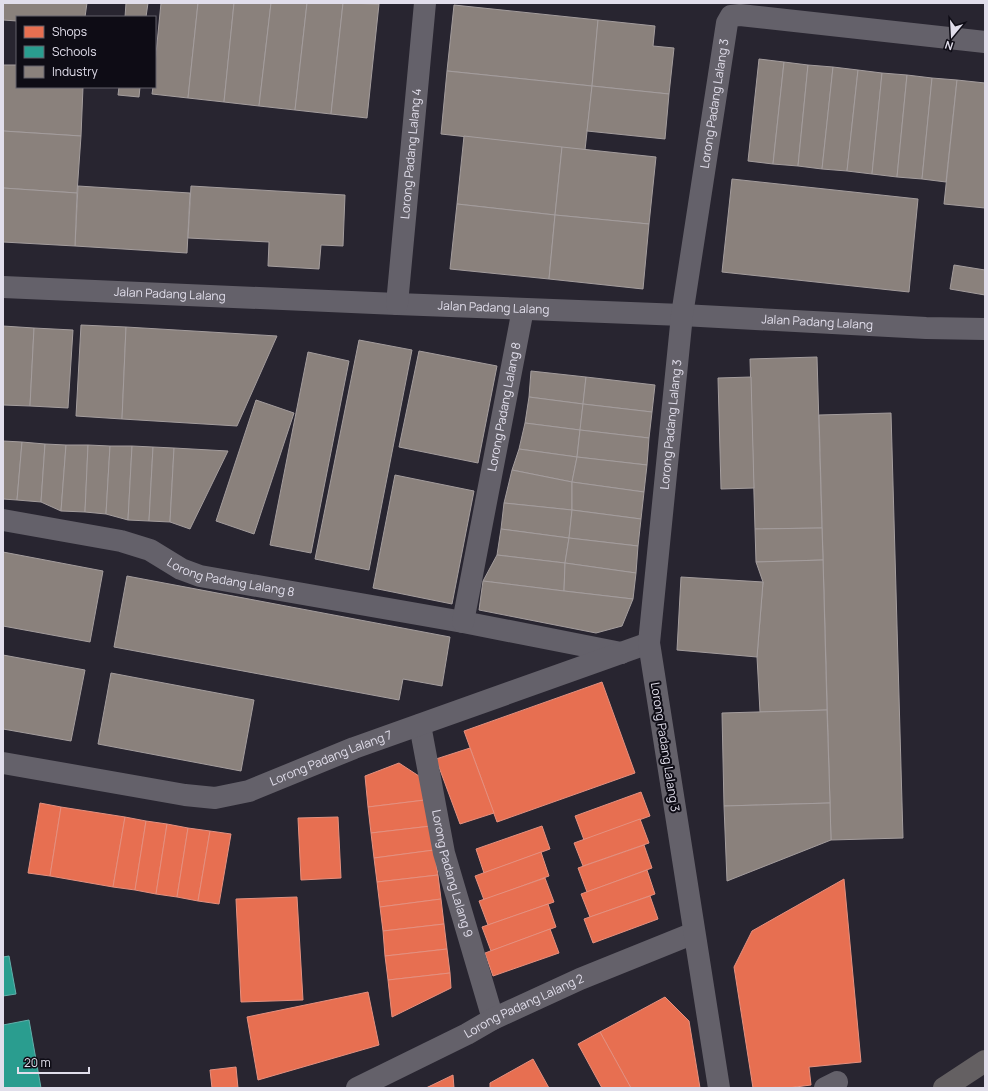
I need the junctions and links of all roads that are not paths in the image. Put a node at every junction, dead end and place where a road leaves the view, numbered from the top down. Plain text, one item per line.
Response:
1 (425, 3) edge
2 (985, 42) edge
3 (3, 287) edge
4 (396, 304) junction
5 (522, 309) junction
6 (682, 315) junction
7 (985, 329) edge
8 (3, 520) edge
9 (463, 622) junction
10 (649, 643) junction
11 (621, 653) junction
12 (420, 725) junction
13 (3, 763) edge
14 (694, 933) junction
15 (493, 1019) junction
16 (985, 1061) edge
17 (357, 1088) edge
18 (719, 1088) edge
19 (944, 1088) edge

1 - 4 street, Lorong Padang Lalang 4
2 - 6 street, Lorong Padang Lalang 3
3 - 4 street, Jalan Padang Lalang
4 - 5 street, Jalan Padang Lalang
5 - 6 street, Jalan Padang Lalang
5 - 9 street, Lorong Padang Lalang 8
6 - 7 street, Jalan Padang Lalang
6 - 10 street, Lorong Padang Lalang 3
8 - 9 street, Lorong Padang Lalang 8
9 - 11 street, Lorong Padang Lalang 8
10 - 11 street, Lorong Padang Lalang 7
10 - 14 street, Lorong Padang Lalang 3
11 - 12 street, Lorong Padang Lalang 7
12 - 13 street, Lorong Padang Lalang 7
12 - 15 street, Lorong Padang Lalang 9
14 - 15 street, Lorong Padang Lalang 2
14 - 18 street, Lorong Padang Lalang 3
15 - 17 street, Lorong Padang Lalang 2
16 - 19 main road

